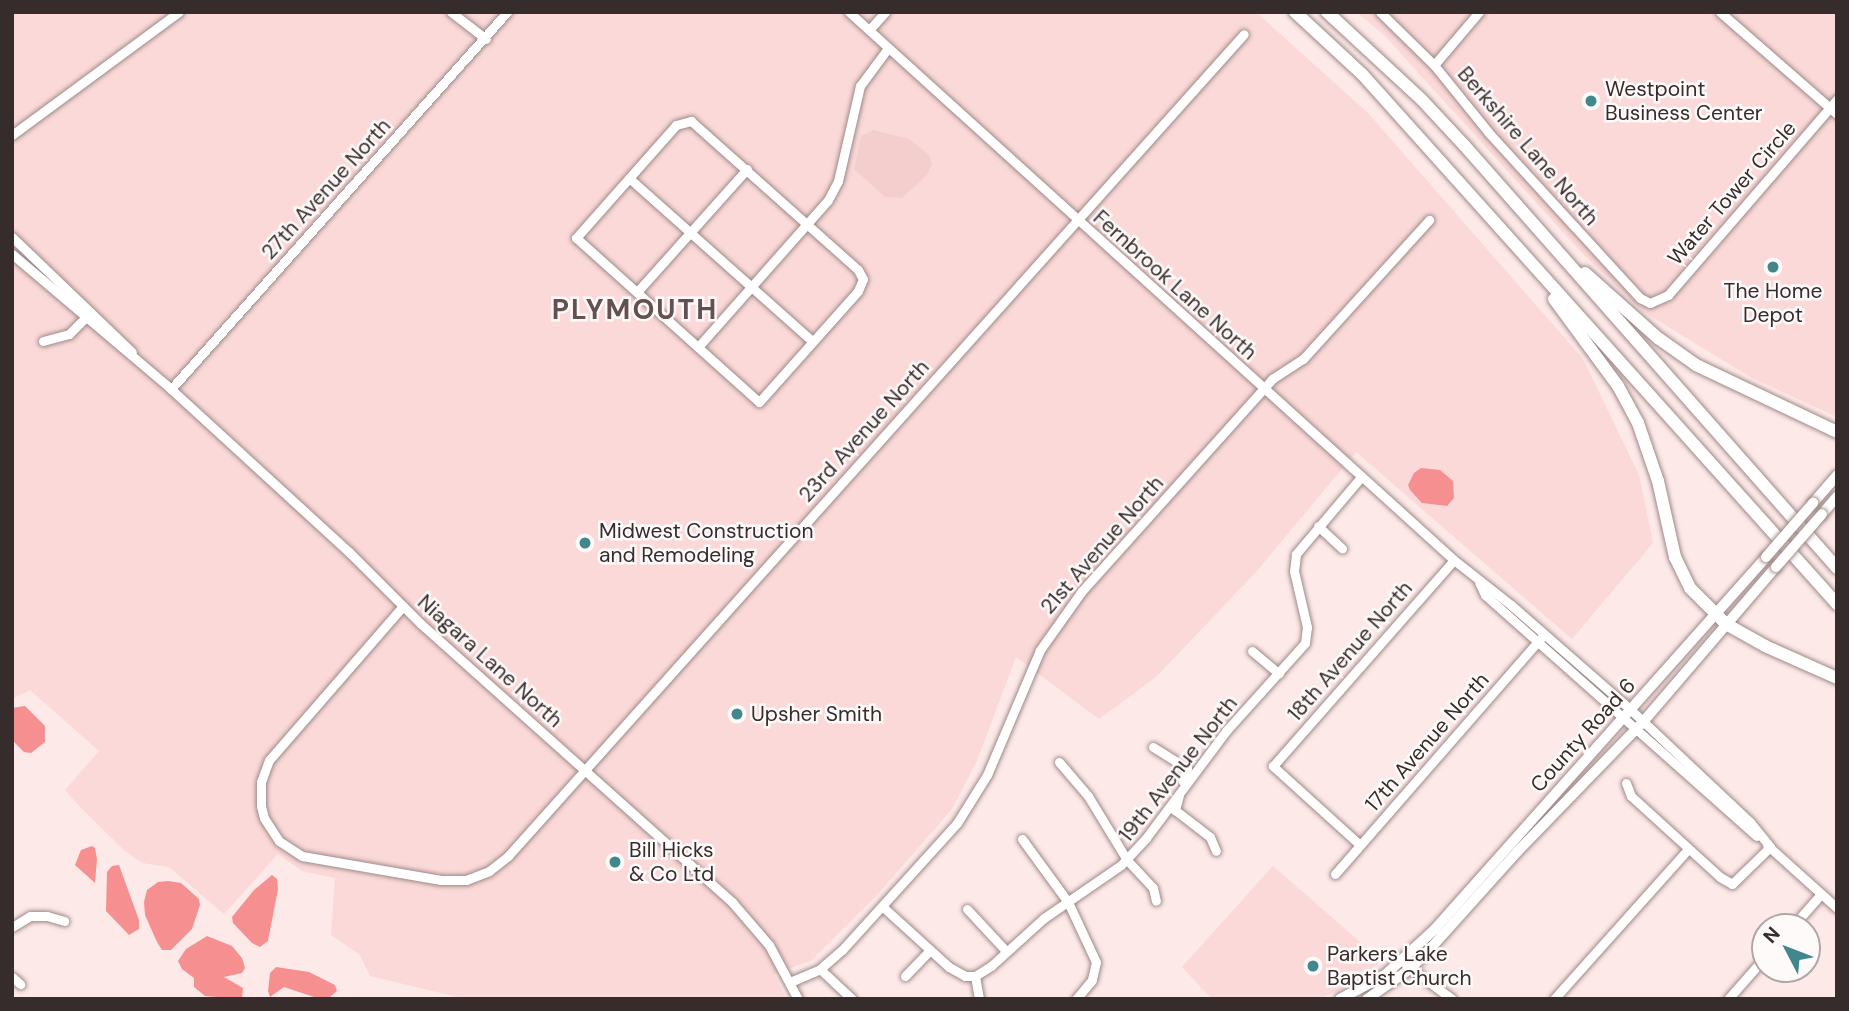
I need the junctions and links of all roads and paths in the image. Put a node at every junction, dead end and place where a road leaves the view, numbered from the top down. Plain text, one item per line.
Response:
1 (179, 12) edge
2 (451, 12) edge
3 (507, 12) edge
4 (849, 12) edge
5 (885, 12) edge
6 (1295, 12) edge
7 (1327, 12) edge
8 (1380, 12) edge
9 (1479, 12) edge
10 (1720, 12) edge
11 (869, 30) junction
12 (1244, 34) dead end
13 (486, 39) junction
14 (888, 48) junction
15 (1434, 65) junction
16 (1837, 99) edge
17 (1833, 111) edge
18 (12, 135) edge
19 (747, 169) junction
20 (629, 177) junction
21 (1076, 219) junction
22 (1429, 220) dead end
23 (808, 224) junction
24 (1535, 226) junction
25 (691, 232) junction
26 (12, 237) edge
27 (12, 254) edge
28 (1525, 255) junction
29 (751, 287) junction
30 (637, 292) junction
31 (1650, 303) joint
32 (88, 314) junction
33 (43, 341) dead end
34 (812, 341) junction
35 (698, 347) junction
36 (1264, 388) junction
37 (171, 389) junction
38 (1837, 432) edge
39 (1837, 475) edge
40 (1361, 477) junction
41 (1837, 497) edge
42 (1318, 526) junction
43 (1342, 548) dead end
44 (1454, 560) junction
45 (1837, 568) edge
46 (1479, 582) junction
47 (1837, 604) edge
48 (403, 607) junction
49 (1713, 614) junction
50 (1726, 624) junction
51 (1545, 634) junction
52 (1538, 642) junction
53 (1252, 651) dead end
54 (1279, 674) junction
55 (1837, 677) edge
56 (1628, 715) junction
57 (1639, 726) junction
58 (1153, 747) dead end
59 (1059, 762) dead end
60 (585, 770) junction
61 (1626, 783) dead end
62 (1181, 788) junction
63 (1022, 839) dead end
64 (1360, 845) junction
65 (1770, 847) junction
66 (1688, 849) junction
67 (1216, 851) dead end
68 (1127, 860) junction
69 (1335, 874) dead end
70 (1821, 894) junction
71 (1156, 901) dead end
72 (1068, 902) junction
73 (883, 908) junction
74 (1837, 908) edge
75 (967, 909) dead end
76 (1804, 913) edge
77 (64, 921) dead end
78 (12, 927) edge
79 (930, 950) junction
80 (1006, 951) junction
81 (1406, 965) junction
82 (820, 969) junction
83 (1751, 973) edge
84 (905, 976) dead end
85 (975, 976) junction
86 (790, 982) junction
87 (798, 999) edge
88 (852, 999) edge
89 (979, 999) edge
90 (1076, 999) edge
91 (1340, 999) edge
92 (1367, 999) edge
93 (1452, 999) edge
94 (1554, 999) edge
95 (1728, 999) edge

1 - 18 street
2 - 13 street
3 - 13 street, 27th Avenue North
4 - 11 street, Fernbrook Lane North
5 - 11 street
6 - 28 highway
7 - 24 highway
8 - 15 street, Berkshire Lane North
9 - 15 street
10 - 17 street
11 - 14 street, Fernbrook Lane North
12 - 21 street, 23rd Avenue North
13 - 37 street, 27th Avenue North
14 - 21 street, Fernbrook Lane North
14 - 23 street
15 - 31 street, Berkshire Lane North
16 - 17 street, Water Tower Circle
17 - 31 street, Water Tower Circle
19 - 20 street
19 - 23 street
19 - 25 street
20 - 25 street
20 - 30 street
21 - 36 street, Fernbrook Lane North
21 - 60 street, 23rd Avenue North
22 - 36 street, 21st Avenue North
23 - 29 street
23 - 34 street
24 - 38 highway
24 - 45 highway
25 - 29 street
25 - 30 street
26 - 32 street, Niagara Lane North
27 - 32 street, Niagara Lane North
28 - 47 highway
28 - 49 highway
29 - 34 street
29 - 35 street
30 - 35 street
32 - 33 street
32 - 37 street, Niagara Lane North
34 - 35 street
36 - 40 street, Fernbrook Lane North
36 - 73 street, 21st Avenue North
37 - 48 street, Niagara Lane North
39 - 49 main road, County Road 6, bridge
40 - 42 street, 19th Avenue North
40 - 44 street, Fernbrook Lane North
41 - 50 main road, County Road 6, bridge
42 - 43 street
42 - 54 street, 19th Avenue North
44 - 46 street, Fernbrook Lane North
44 - 64 street, 18th Avenue North
46 - 51 street, Fernbrook Lane North
46 - 52 street, Fernbrook Lane North
48 - 60 street, Niagara Lane North
48 - 60 street, 23rd Avenue North
49 - 50 highway
49 - 56 main road, County Road 6
50 - 55 highway
50 - 57 main road, County Road 6
51 - 52 street, 17th Avenue North
51 - 56 street, Fernbrook Lane North
52 - 56 street, Fernbrook Lane North
52 - 64 street, 17th Avenue North
53 - 54 street
54 - 62 street, 19th Avenue North
56 - 57 street, Fernbrook Lane North
56 - 81 main road, County Road 6
57 - 65 street, Fernbrook Lane North
57 - 81 main road, County Road 6
58 - 62 street
59 - 68 street
60 - 86 street, Niagara Lane North
61 - 66 street
62 - 67 street
62 - 68 street, 19th Avenue North
63 - 72 street
64 - 69 street, 17th Avenue North
65 - 66 street
65 - 70 street, Fernbrook Lane North
66 - 94 street
68 - 71 street
68 - 72 street, 19th Avenue North
70 - 74 street, Fernbrook Lane North
70 - 76 street
72 - 80 street, 19th Avenue North
72 - 90 street
73 - 79 street
73 - 82 street, 21st Avenue North
75 - 80 street
77 - 78 street
79 - 84 street
79 - 85 street
80 - 85 street, 19th Avenue North
81 - 91 main road, County Road 6
81 - 92 main road, County Road 6
81 - 93 street
82 - 86 street, 21st Avenue North
82 - 88 street
83 - 95 street
85 - 89 street
86 - 87 street, Niagara Lane North

